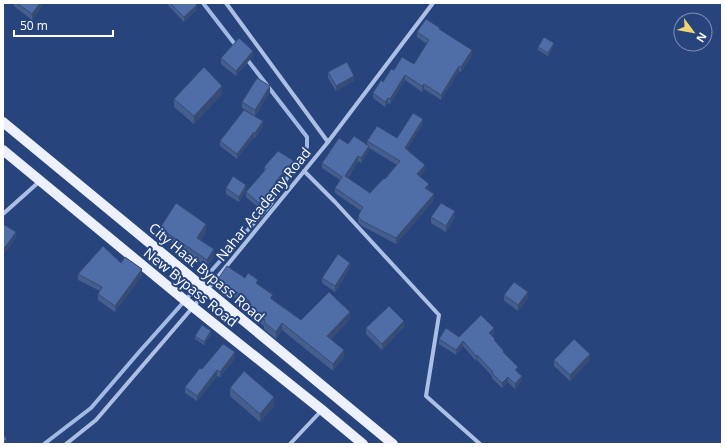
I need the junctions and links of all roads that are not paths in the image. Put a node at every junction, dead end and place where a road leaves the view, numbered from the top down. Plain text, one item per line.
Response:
1 (226, 3) edge
2 (433, 3) edge
3 (3, 122) edge
4 (328, 142) junction
5 (3, 150) edge
6 (304, 171) junction
7 (40, 180) junction
8 (3, 214) edge
9 (206, 290) junction
10 (193, 307) junction
11 (322, 410) junction
12 (66, 444) edge
13 (290, 444) edge
14 (363, 444) edge
15 (393, 444) edge
16 (480, 444) edge

1 - 4 street
2 - 4 street, Nahar Academy Road
3 - 9 main road, City Haat Bypass Road
4 - 6 street, Nahar Academy Road
5 - 7 main road, New Bypass Road
6 - 9 street, Nahar Academy Road
6 - 16 street
7 - 8 street
7 - 10 main road, New Bypass Road
9 - 10 street, Nahar Academy Road
9 - 15 main road, City Haat Bypass Road
10 - 11 main road, New Bypass Road
10 - 12 street, Nahar Academy Road
11 - 13 street
11 - 14 main road, New Bypass Road

